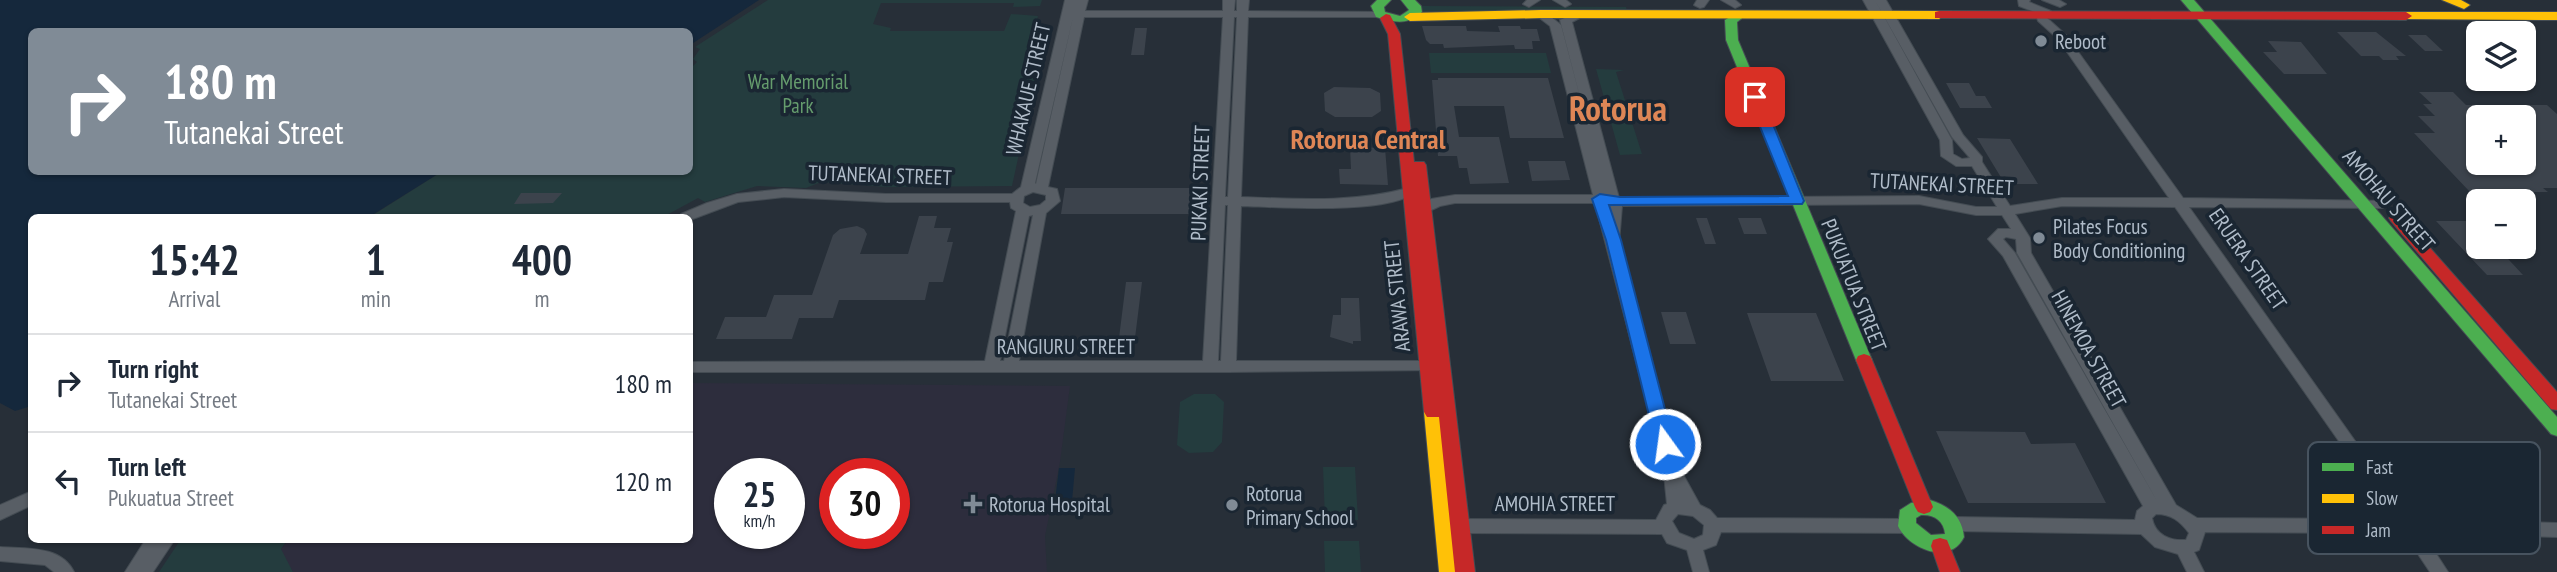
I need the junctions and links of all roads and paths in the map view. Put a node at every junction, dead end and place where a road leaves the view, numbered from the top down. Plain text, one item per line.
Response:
1 (1562, 2) edge
2 (2024, 2) edge
3 (2390, 2) edge
4 (2456, 2) edge
5 (2557, 5) edge
6 (1236, 6) edge
7 (1383, 6) edge
8 (1535, 6) edge
9 (1878, 6) edge
10 (2201, 7) edge
11 (1074, 8) edge
12 (1721, 9) edge
13 (1409, 10) edge
14 (2051, 10) edge
15 (1581, 14) junction
16 (2557, 16) edge
17 (2062, 37) junction
18 (1976, 162) junction
19 (1042, 187) junction
20 (1027, 188) junction
21 (1415, 191) junction
22 (1455, 199) junction
23 (1600, 199) junction
24 (1226, 201) junction
25 (1614, 201) junction
26 (1797, 201) junction
27 (1366, 202) junction
28 (2181, 203) junction
29 (1019, 204) junction
30 (2364, 204) junction
31 (2383, 204) junction
32 (1417, 210) junction
33 (1040, 211) junction
34 (2005, 211) junction
35 (693, 214) edge
36 (2018, 235) junction
37 (1614, 240) junction
38 (1426, 366) junction
39 (1443, 366) junction
40 (693, 367) edge
41 (991, 367) junction
42 (1010, 367) junction
43 (1228, 367) junction
44 (1210, 368) junction
45 (2557, 404) edge
46 (2557, 429) edge
47 (2348, 442) edge
48 (28, 499) edge
49 (1685, 507) junction
50 (1924, 507) junction
51 (2152, 508) junction
52 (2170, 509) junction
53 (0, 513) edge
54 (1954, 524) junction
55 (1713, 525) junction
56 (2193, 525) junction
57 (1454, 526) junction
58 (1907, 526) junction
59 (2308, 526) edge
60 (1665, 527) junction
61 (2145, 527) junction
62 (152, 543) edge
63 (164, 543) edge
64 (1694, 546) junction
65 (1940, 546) junction
66 (2183, 548) junction
67 (0, 554) edge
68 (2427, 554) edge
69 (66, 572) edge
70 (132, 572) edge
71 (144, 572) edge
72 (1448, 572) edge
73 (1465, 572) edge
74 (1701, 572) edge
75 (1950, 572) edge
76 (2196, 572) edge
77 (2440, 572) edge

1 - 8 main road
1 - 12 main road
2 - 9 main road
2 - 14 main road
3 - 4 main road
3 - 10 main road
4 - 5 main road
6 - 7 street
6 - 11 street
6 - 11 street
6 - 24 street, PUKAKI STREET
7 - 13 main road
7 - 21 main road, ARAWA STREET
8 - 13 main road
8 - 15 main road
8 - 23 street
9 - 12 main road
9 - 14 main road
9 - 18 street, HINEMOA STREET
9 - 18 street
10 - 14 main road
10 - 16 main road
10 - 30 main road, AMOHAU STREET
10 - 31 main road, AMOHAU STREET
11 - 19 street, WHAKAUE STREET
11 - 20 street, WHAKAUE STREET
12 - 15 main road
12 - 26 main road, PUKUATUA STREET
13 - 21 main road, ARAWA STREET
14 - 17 street, ERUERA STREET
14 - 17 street, ERUERA STREET
15 - 25 street
17 - 28 street, ERUERA STREET
18 - 34 street, HINEMOA STREET
19 - 20 street
19 - 33 street, WHAKAUE STREET
20 - 29 street
21 - 22 street, TUTANEKAI STREET
21 - 27 street, TUTANEKAI STREET
21 - 32 main road, ARAWA STREET
22 - 23 street, TUTANEKAI STREET
22 - 32 street, TUTANEKAI STREET
23 - 25 street, TUTANEKAI STREET
23 - 37 street
24 - 27 street, TUTANEKAI STREET
24 - 43 street, PUKAKI STREET
24 - 44 street, PUKAKI STREET
25 - 26 street, TUTANEKAI STREET
25 - 37 street
26 - 34 street, TUTANEKAI STREET
26 - 50 main road, PUKUATUA STREET
27 - 32 street, TUTANEKAI STREET
28 - 30 street, TUTANEKAI STREET
28 - 34 street, TUTANEKAI STREET
28 - 47 street, ERUERA STREET
29 - 33 street, TUTANEKAI STREET
29 - 35 street, TUTANEKAI STREET
29 - 41 street
30 - 31 street, TUTANEKAI STREET
30 - 46 main road, AMOHAU STREET
31 - 45 main road, AMOHAU STREET
32 - 38 main road, ARAWA STREET
32 - 39 main road, ARAWA STREET
33 - 42 street
34 - 36 street, HINEMOA STREET
36 - 51 street, HINEMOA STREET
36 - 52 street, HINEMOA STREET
37 - 49 street
38 - 39 street, RANGIURU STREET
38 - 43 street, RANGIURU STREET
38 - 57 main road, ARAWA STREET
39 - 57 main road, ARAWA STREET
40 - 41 street, RANGIURU STREET
41 - 42 street, RANGIURU STREET
42 - 44 street, RANGIURU STREET
43 - 44 street, RANGIURU STREET
48 - 53 street
49 - 55 street
49 - 60 street
50 - 54 main road
50 - 58 main road
51 - 52 street
51 - 61 street
52 - 56 street
54 - 61 street
54 - 65 main road
55 - 58 street
55 - 64 street
56 - 59 street
56 - 66 street
57 - 60 street, AMOHIA STREET
57 - 72 main road, ARAWA STREET
57 - 73 main road, ARAWA STREET
58 - 65 main road
60 - 64 street
61 - 66 street
62 - 70 street
63 - 71 street
64 - 74 street
65 - 75 main road
66 - 76 street
67 - 69 street
68 - 77 street

